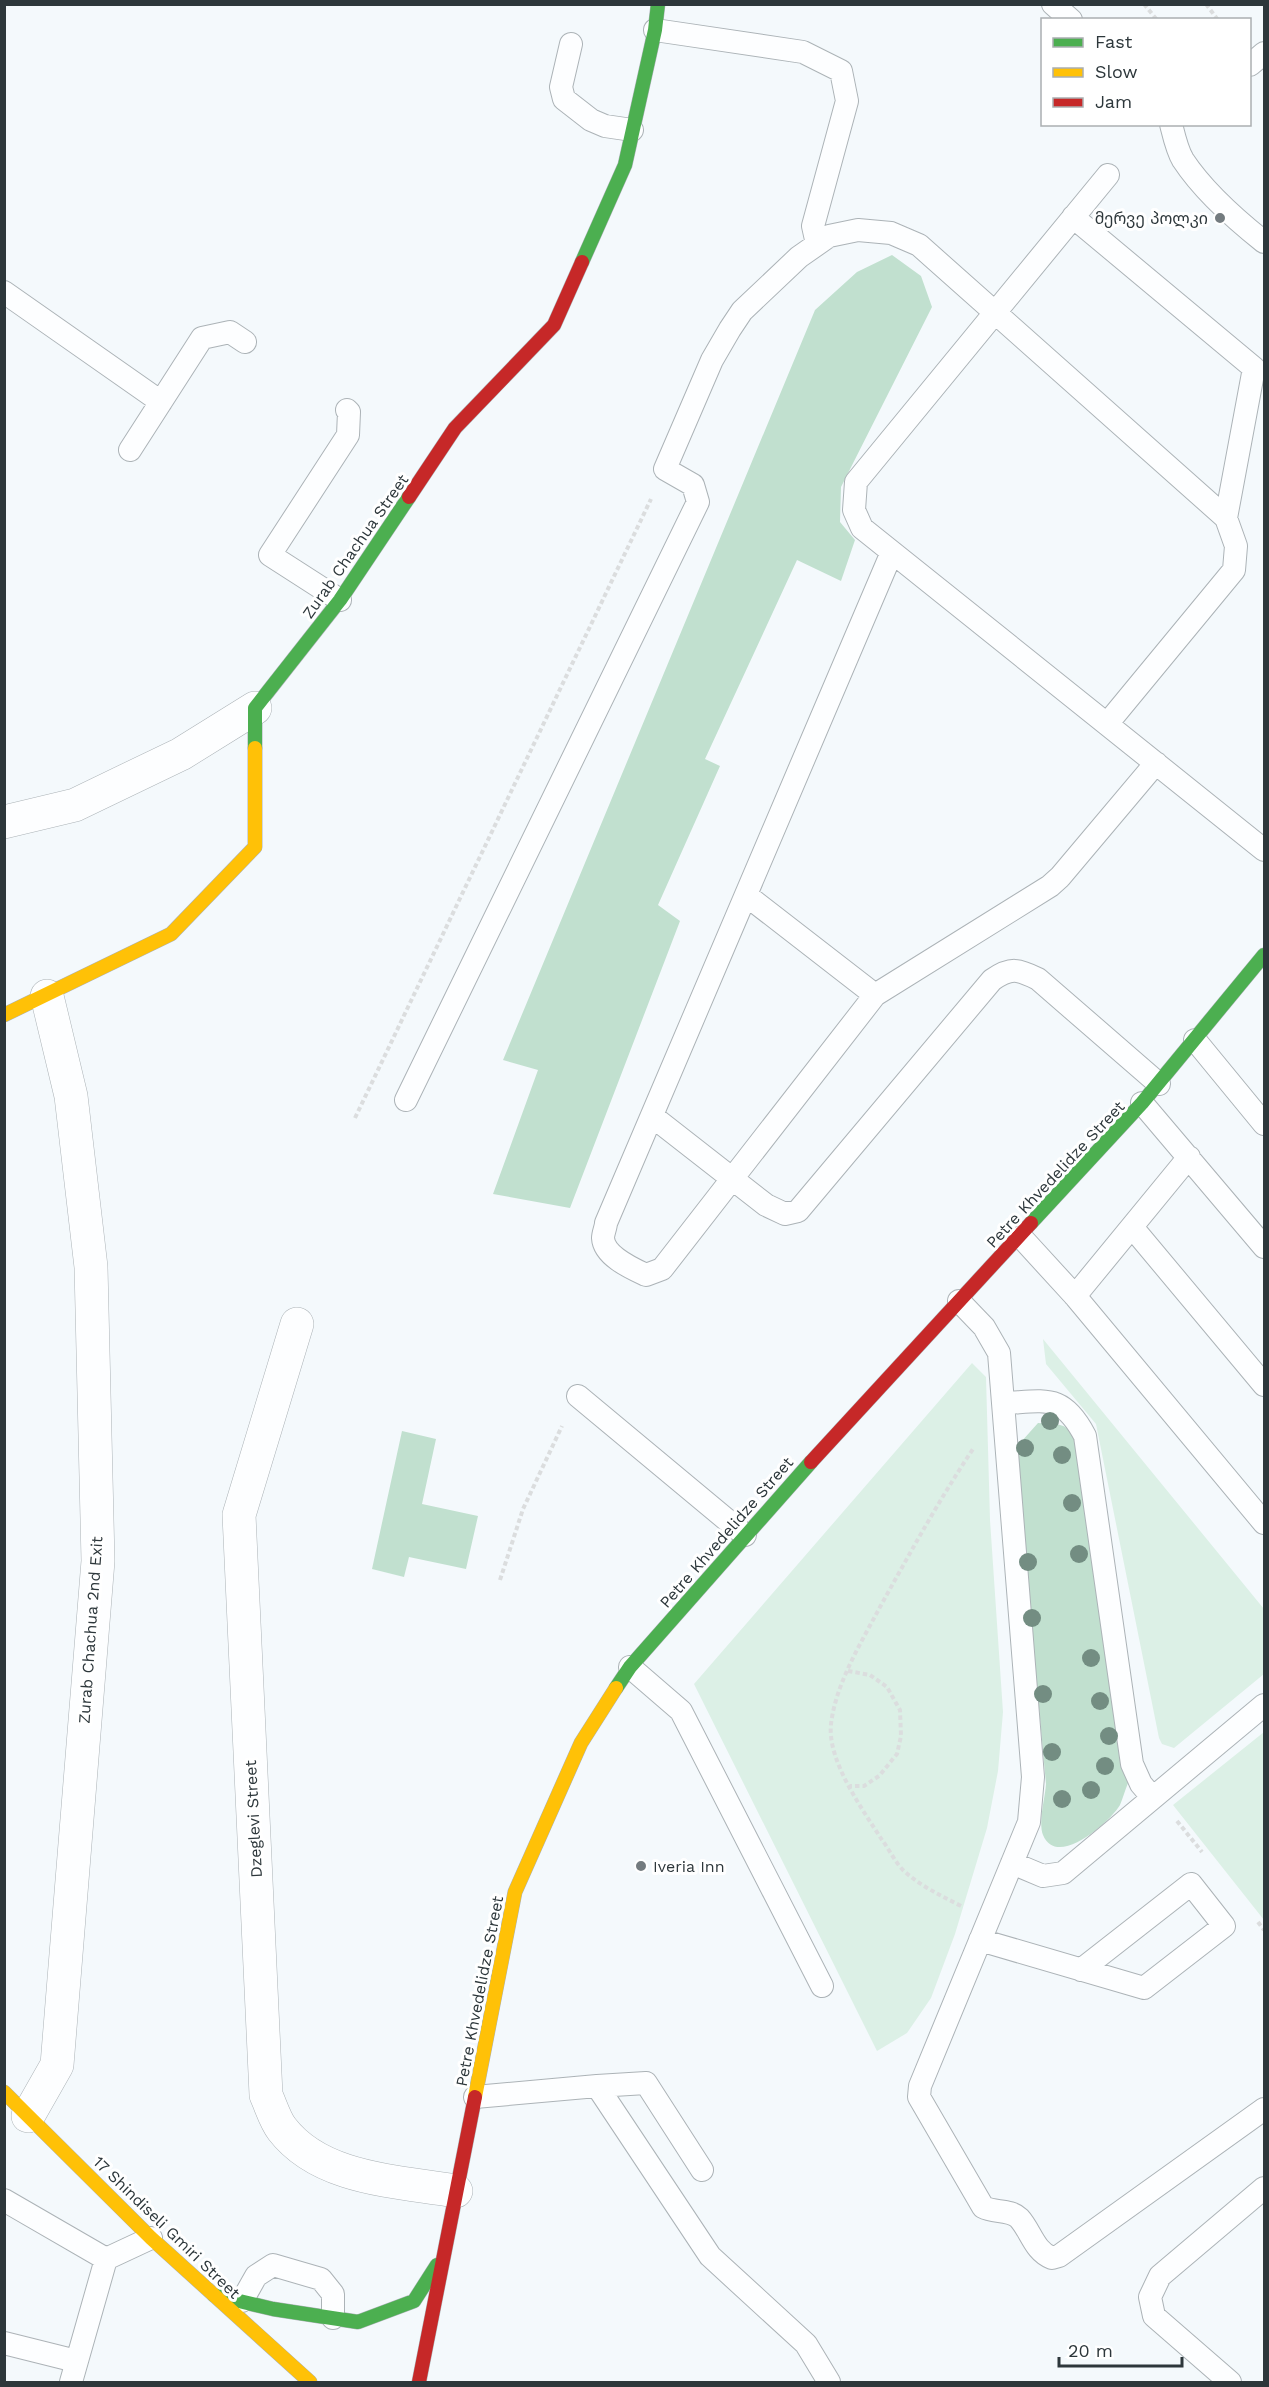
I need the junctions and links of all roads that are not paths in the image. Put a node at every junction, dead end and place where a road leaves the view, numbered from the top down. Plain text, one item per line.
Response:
1 (658, 4) edge
2 (1053, 4) edge
3 (1069, 18) edge
4 (655, 30) junction
5 (571, 44) dead end
6 (1264, 53) edge
7 (1251, 64) edge
8 (1172, 126) edge
9 (632, 130) junction
10 (1108, 175) dead end
11 (1073, 217) junction
12 (1264, 242) edge
13 (817, 244) junction
14 (4, 292) edge
15 (995, 312) junction
16 (244, 342) dead end
17 (161, 402) junction
18 (347, 410) dead end
19 (130, 450) dead end
20 (1226, 518) junction
21 (892, 552) junction
22 (340, 600) junction
23 (255, 708) junction
24 (1107, 724) junction
25 (1156, 763) junction
26 (4, 822) edge
27 (1264, 850) edge
28 (746, 895) junction
29 (1264, 955) edge
30 (875, 995) junction
31 (46, 996) junction
32 (4, 1015) edge
33 (1195, 1040) junction
34 (1159, 1084) junction
35 (406, 1100) dead end
36 (1142, 1103) junction
37 (652, 1116) junction
38 (1264, 1124) edge
39 (1189, 1157) junction
40 (731, 1179) junction
41 (1132, 1227) junction
42 (1021, 1237) junction
43 (1264, 1247) edge
44 (1076, 1296) junction
45 (958, 1301) junction
46 (297, 1324) dead end
47 (1264, 1385) edge
48 (578, 1396) road end
49 (1005, 1412) junction
50 (1264, 1523) edge
51 (745, 1535) junction
52 (630, 1667) junction
53 (1264, 1705) edge
54 (1153, 1798) junction
55 (1012, 1863) junction
56 (984, 1930) junction
57 (1081, 1970) junction
58 (822, 1986) dead end
59 (597, 2086) junction
60 (4, 2092) edge
61 (475, 2097) junction
62 (1264, 2109) edge
63 (28, 2116) junction
64 (702, 2170) dead end
65 (1264, 2188) edge
66 (456, 2191) junction
67 (4, 2200) edge
68 (150, 2238) junction
69 (442, 2256) junction
70 (106, 2259) junction
71 (213, 2295) junction
72 (242, 2301) junction
73 (333, 2318) junction
74 (4, 2343) edge
75 (74, 2372) edge
76 (310, 2382) edge
77 (419, 2382) edge
78 (829, 2382) edge
79 (1230, 2382) edge

1 - 4 street, Zurab Chachua Street
2 - 3 lane
4 - 9 street, Zurab Chachua Street
4 - 13 lane
5 - 9 lane
6 - 7 lane
8 - 12 lane
9 - 22 street, Zurab Chachua Street
10 - 11 lane
11 - 15 lane
11 - 20 lane
13 - 15 lane
13 - 35 lane
14 - 17 lane
15 - 20 lane
15 - 21 lane
16 - 17 lane
17 - 19 lane
18 - 22 lane
20 - 24 lane
21 - 24 lane
21 - 28 lane
22 - 23 street, Zurab Chachua Street
23 - 26 street
23 - 31 street
24 - 25 lane
25 - 27 lane
25 - 30 lane
28 - 30 lane
28 - 37 lane
29 - 33 street, Petre Khvedelidze Street
30 - 40 lane
31 - 32 street
31 - 63 street, Zurab Chachua 2nd Exit
33 - 34 street, Petre Khvedelidze Street
33 - 38 lane
34 - 36 street, Petre Khvedelidze Street
34 - 40 lane
36 - 39 lane
36 - 42 street, Petre Khvedelidze Street
37 - 40 lane
37 - 40 lane
39 - 41 lane
39 - 43 lane
41 - 44 lane
41 - 47 lane
42 - 44 lane
42 - 45 street, Petre Khvedelidze Street
44 - 50 lane
45 - 49 lane
45 - 51 street, Petre Khvedelidze Street
46 - 66 street, Dzeglevi Street
48 - 51 lane
49 - 54 lane
49 - 55 lane
51 - 52 street, Petre Khvedelidze Street
52 - 58 lane
52 - 61 street, Petre Khvedelidze Street
53 - 54 lane
54 - 55 lane
55 - 56 lane
56 - 57 lane
56 - 62 lane
57 - 57 lane
59 - 61 lane
59 - 64 lane
59 - 78 lane
60 - 63 street, 17 Shindiseli Gmiri Street
61 - 66 street, Petre Khvedelidze Street
63 - 68 street, 17 Shindiseli Gmiri Street
65 - 79 lane
66 - 69 street, Petre Khvedelidze Street
67 - 70 lane
68 - 70 lane
68 - 71 street, 17 Shindiseli Gmiri Street
69 - 73 street, Petre Khvedelidze Street
69 - 77 street, Petre Khvedelidze Street
70 - 75 lane
71 - 72 street, Petre Khvedelidze Street
71 - 76 street, 17 Shindiseli Gmiri Street
72 - 73 street, Petre Khvedelidze Street
72 - 73 lane
74 - 75 lane

